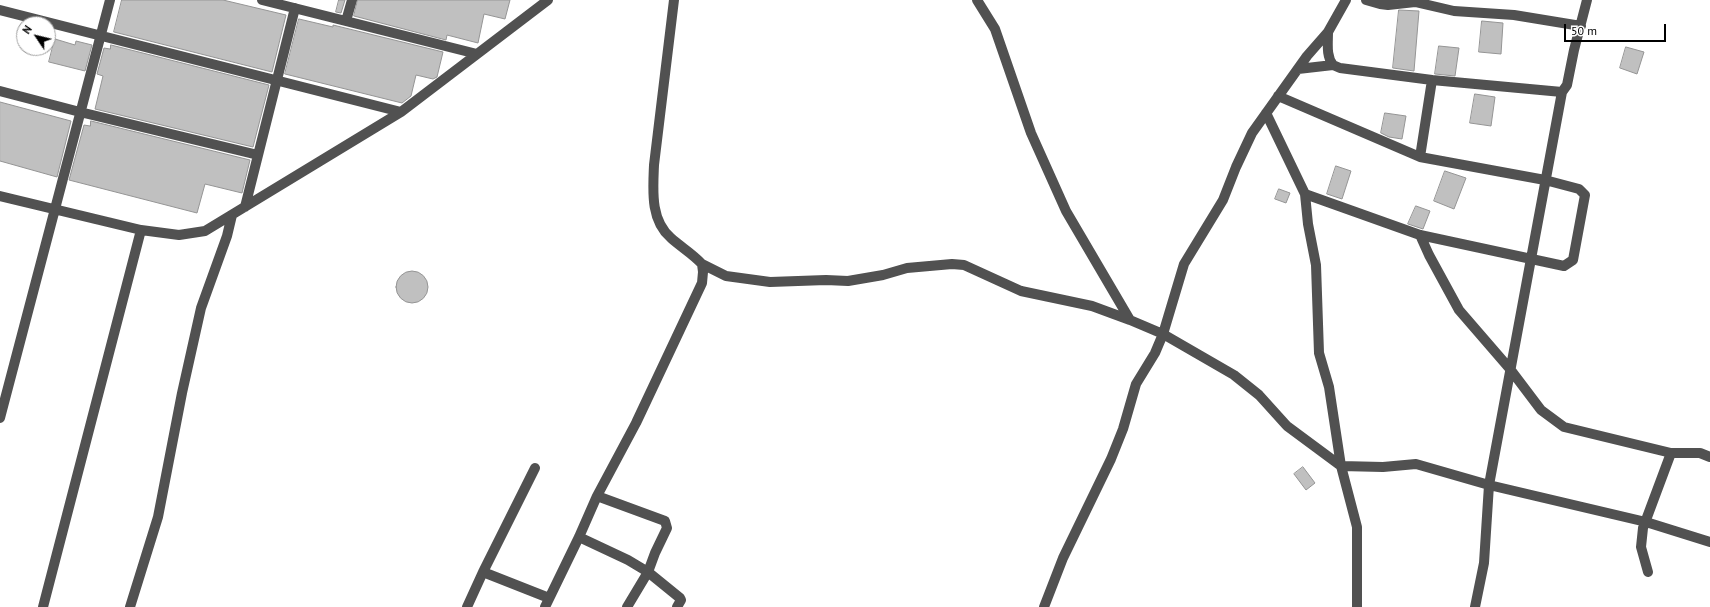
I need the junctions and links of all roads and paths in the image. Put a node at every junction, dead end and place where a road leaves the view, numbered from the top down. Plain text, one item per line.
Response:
1 (110, 0) edge
2 (352, 0) edge
3 (548, 0) edge
4 (674, 0) edge
5 (977, 0) edge
6 (1346, 0) edge
7 (1366, 0) edge
8 (1587, 0) edge
9 (269, 1) edge
10 (296, 8) junction
11 (0, 10) edge
12 (346, 21) junction
13 (1581, 26) junction
14 (1328, 32) junction
15 (100, 36) junction
16 (477, 54) junction
17 (1333, 66) junction
18 (1298, 69) junction
19 (277, 80) junction
20 (1432, 80) junction
21 (0, 92) edge
22 (1562, 92) junction
23 (1278, 96) junction
24 (80, 112) junction
25 (402, 112) junction
26 (1266, 113) junction
27 (258, 154) junction
28 (1420, 158) junction
29 (1545, 180) junction
30 (1305, 194) junction
31 (0, 196) edge
32 (245, 207) junction
33 (54, 210) junction
34 (232, 215) junction
35 (141, 230) junction
36 (1420, 236) junction
37 (1530, 259) junction
38 (702, 264) junction
39 (1130, 320) junction
40 (1163, 334) junction
41 (1510, 369) junction
42 (0, 418) edge
43 (1671, 453) junction
44 (1710, 456) edge
45 (1341, 466) junction
46 (535, 468) dead end
47 (1489, 485) junction
48 (597, 496) junction
49 (1646, 522) junction
50 (579, 537) junction
51 (1710, 542) edge
52 (483, 572) junction
53 (648, 572) junction
54 (1648, 572) dead end
55 (547, 603) edge
56 (43, 607) edge
57 (130, 607) edge
58 (467, 607) edge
59 (627, 607) edge
60 (677, 607) edge
61 (1044, 607) edge
62 (1357, 607) edge
63 (1475, 607) edge

1 - 15 street
2 - 12 street
3 - 16 street
4 - 38 street
5 - 39 street
6 - 14 street
7 - 13 street
8 - 13 street
9 - 10 street
10 - 12 street
10 - 19 street
11 - 15 street
12 - 16 street
13 - 22 street
14 - 17 street
14 - 18 street
15 - 19 street
15 - 24 street
16 - 25 street
17 - 18 street
17 - 20 street
18 - 23 street
19 - 25 street
19 - 27 street
20 - 22 street
20 - 28 street
21 - 24 street
22 - 29 street
23 - 26 street
23 - 28 street
24 - 27 street
24 - 33 street
25 - 32 street
26 - 30 street
26 - 40 street
27 - 32 street
28 - 29 street
29 - 37 street
29 - 37 street
30 - 36 street
30 - 45 street
31 - 33 street
32 - 34 street
33 - 35 street
33 - 42 street
34 - 35 street
34 - 57 street
35 - 56 street
36 - 37 street
36 - 41 street
37 - 41 street
38 - 39 street
38 - 48 street
39 - 40 street
40 - 45 street
40 - 61 street
41 - 43 street
41 - 47 street
43 - 44 street
43 - 49 street
45 - 47 street
45 - 62 street
46 - 52 street
47 - 49 street
47 - 63 street
48 - 50 street
48 - 53 street
49 - 51 street
49 - 54 street
50 - 53 street
50 - 55 street
52 - 55 street
52 - 58 street
53 - 59 street
53 - 60 street

